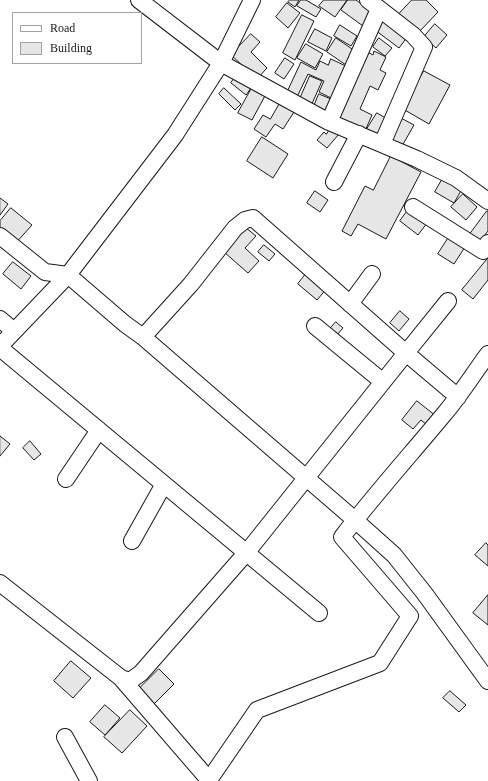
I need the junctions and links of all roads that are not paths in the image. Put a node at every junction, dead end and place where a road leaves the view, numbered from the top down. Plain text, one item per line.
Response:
1 (139, 0) edge
2 (252, 0) edge
3 (373, 4) edge
4 (221, 63) junction
5 (329, 122) junction
6 (359, 134) junction
7 (382, 144) junction
8 (334, 182) dead end
9 (488, 201) edge
10 (412, 207) dead end
11 (0, 236) edge
12 (486, 250) edge
13 (372, 274) dead end
14 (68, 275) junction
15 (448, 301) dead end
16 (350, 304) junction
17 (0, 319) edge
18 (315, 326) dead end
19 (14, 331) junction
20 (144, 337) junction
21 (0, 347) edge
22 (406, 353) junction
23 (488, 354) edge
24 (383, 382) junction
25 (458, 397) junction
26 (99, 430) junction
27 (306, 478) junction
28 (66, 479) dead end
29 (164, 484) junction
30 (355, 520) junction
31 (132, 541) dead end
32 (246, 552) junction
33 (0, 583) edge
34 (319, 613) dead end
35 (487, 677) edge
36 (121, 678) junction
37 (65, 736) dead end
38 (89, 781) edge

1 - 4 street
2 - 4 street
3 - 5 street
3 - 7 street
4 - 5 street
4 - 14 street
5 - 6 street
6 - 7 street
6 - 8 street
7 - 9 street
10 - 12 street
11 - 14 street
13 - 16 street
14 - 19 street
14 - 20 street
15 - 22 street
16 - 20 street
16 - 22 street
17 - 19 street
18 - 24 street
19 - 21 street
20 - 27 street
21 - 26 street
22 - 24 street
22 - 25 street
23 - 25 street
24 - 27 street
25 - 30 street
26 - 28 street
26 - 29 street
27 - 30 street
27 - 32 street
29 - 31 street
29 - 32 street
30 - 35 street
30 - 36 street
32 - 34 street
32 - 36 street
33 - 36 street
37 - 38 street

